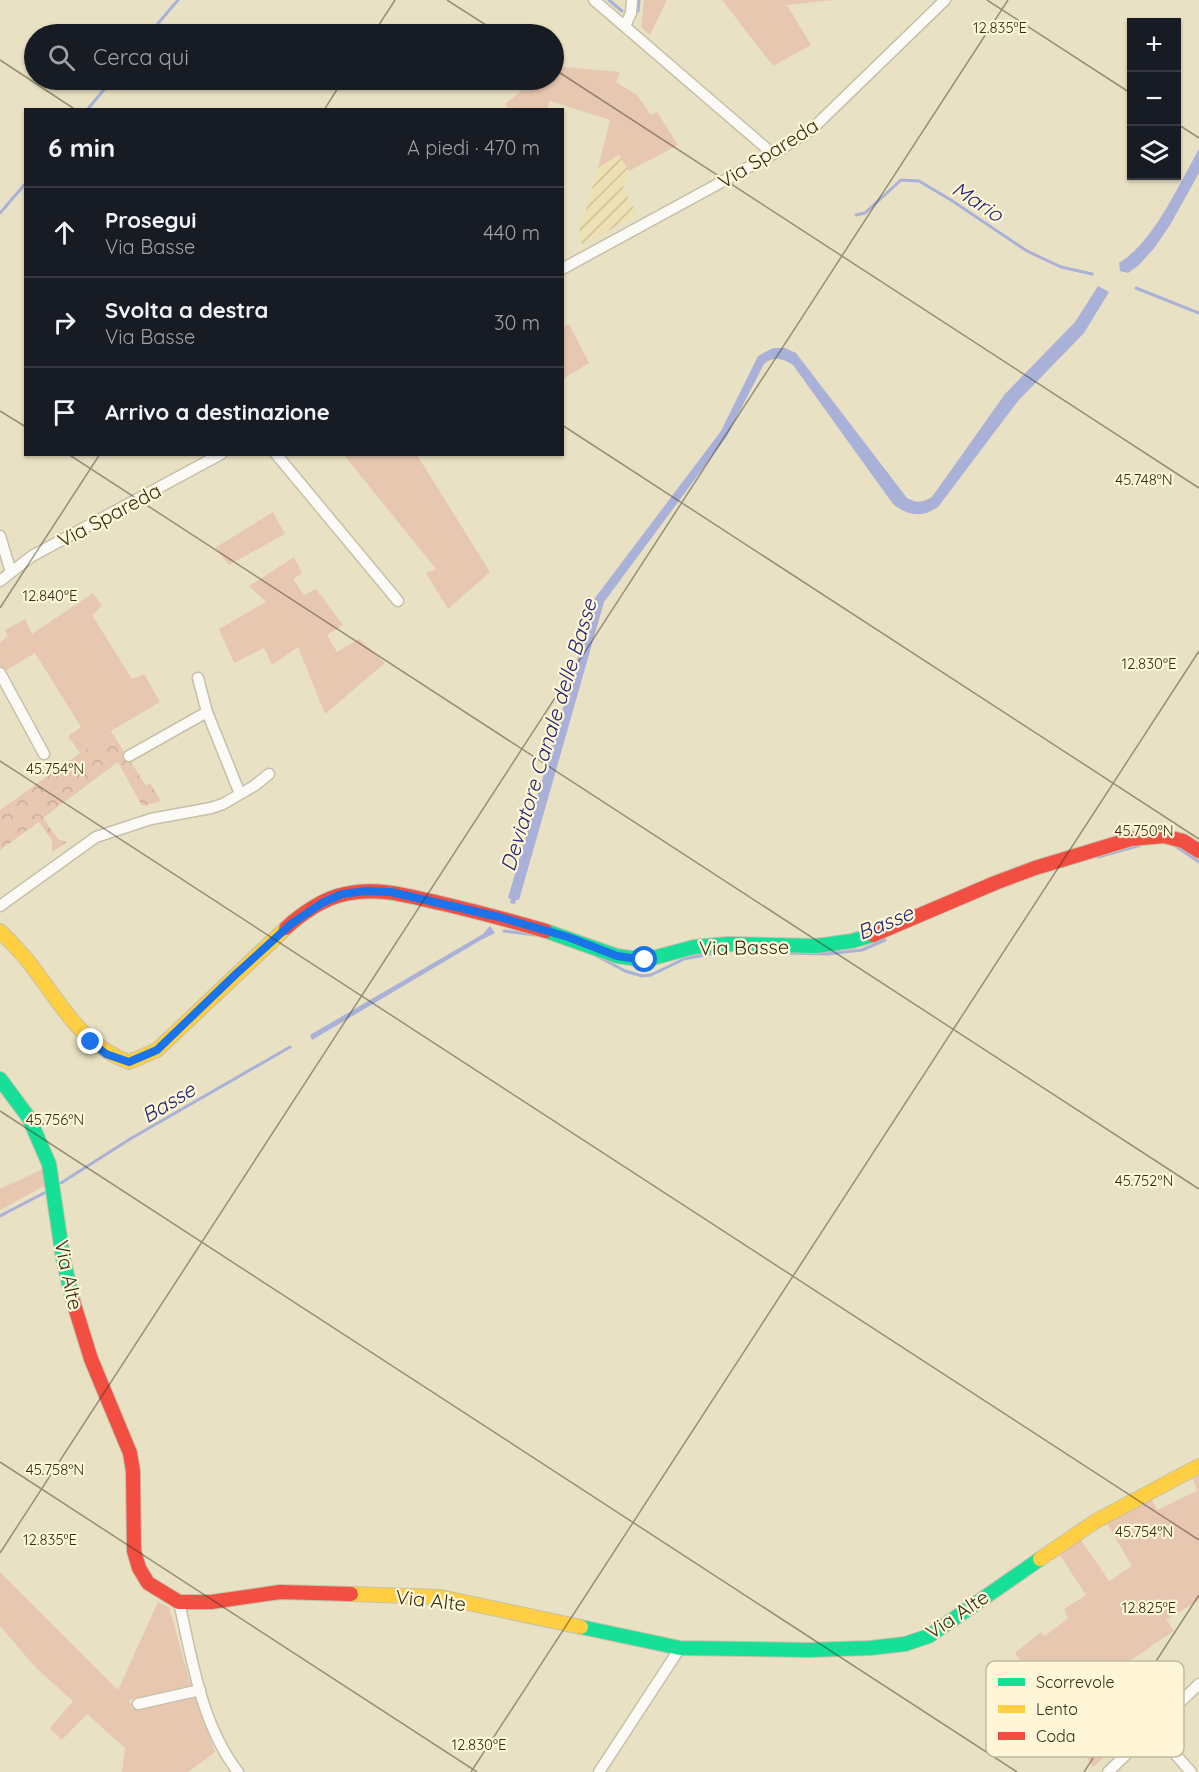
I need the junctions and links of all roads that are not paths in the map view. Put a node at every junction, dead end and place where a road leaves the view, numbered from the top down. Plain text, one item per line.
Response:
1 (594, 0) edge
2 (632, 0) edge
3 (945, 0) edge
4 (625, 26) junction
5 (773, 154) junction
6 (564, 268) edge
7 (217, 456) edge
8 (278, 456) edge
9 (0, 536) edge
10 (11, 572) junction
11 (0, 581) edge
12 (398, 601) dead end
13 (0, 673) edge
14 (198, 678) dead end
15 (207, 712) junction
16 (44, 754) dead end
17 (129, 756) dead end
18 (269, 774) dead end
19 (240, 794) junction
20 (1199, 851) edge
21 (0, 906) edge
22 (0, 931) edge
23 (0, 1079) edge
24 (1199, 1466) edge
25 (178, 1602) junction
26 (680, 1648) junction
27 (1199, 1684) edge
28 (200, 1690) junction
29 (1184, 1699) edge
30 (138, 1704) dead end
31 (1124, 1757) edge
32 (1178, 1757) edge
33 (238, 1772) edge
34 (599, 1772) edge
35 (1108, 1772) edge
36 (1191, 1772) edge

1 - 4 street
2 - 4 street
3 - 5 street, Via Spareda
4 - 5 street
5 - 6 street, Via Spareda
7 - 10 street, Via Spareda
8 - 12 street
9 - 10 street
10 - 11 street, Via Spareda
13 - 16 street
14 - 15 street
15 - 17 street
15 - 19 street
18 - 19 street
19 - 21 street
20 - 22 street, Via Basse
23 - 25 street, Via Alte
24 - 26 street, Via Alte
25 - 26 street, Via Alte
25 - 28 street
26 - 34 street
27 - 29 street
28 - 30 street
28 - 33 street
31 - 35 street
32 - 36 street

